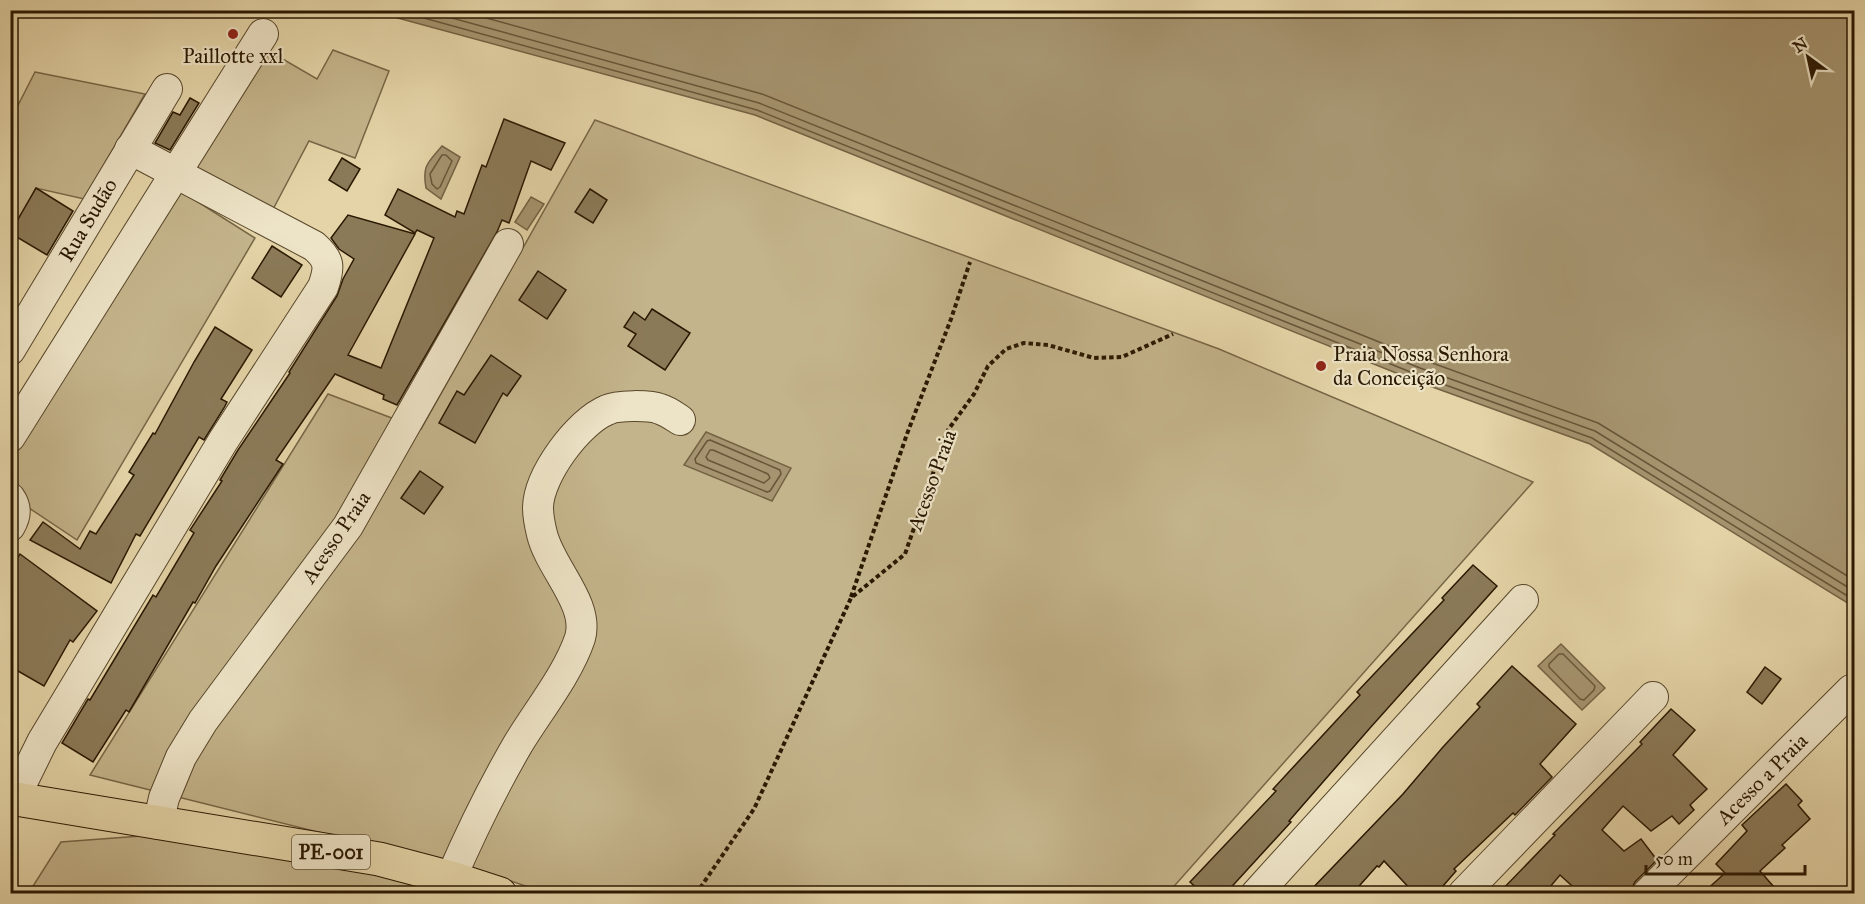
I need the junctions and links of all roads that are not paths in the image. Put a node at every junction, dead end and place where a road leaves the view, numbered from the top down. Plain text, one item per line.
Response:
1 (263, 34) dead end
2 (166, 89) dead end
3 (130, 149) junction
4 (177, 173) junction
5 (508, 244) dead end
6 (10, 350) edge
7 (680, 420) dead end
8 (10, 436) edge
9 (10, 498) edge
10 (10, 526) edge
11 (1523, 600) dead end
12 (1851, 690) dead end
13 (1653, 697) dead end
14 (12, 799) edge
15 (158, 824) junction
16 (451, 878) junction
17 (500, 894) edge
18 (1256, 894) edge
19 (1464, 894) edge
20 (1647, 894) edge

1 - 4 street
2 - 3 street, Rua Sudão
3 - 4 street
3 - 6 street, Rua Sudão
4 - 8 street
4 - 14 street
5 - 15 street, Acesso Praia
7 - 16 street
9 - 10 street
11 - 18 street
12 - 20 street, Acesso a Praia
13 - 19 street
14 - 15 main road, PE-001
15 - 16 main road, PE-001
16 - 17 main road, PE-001

